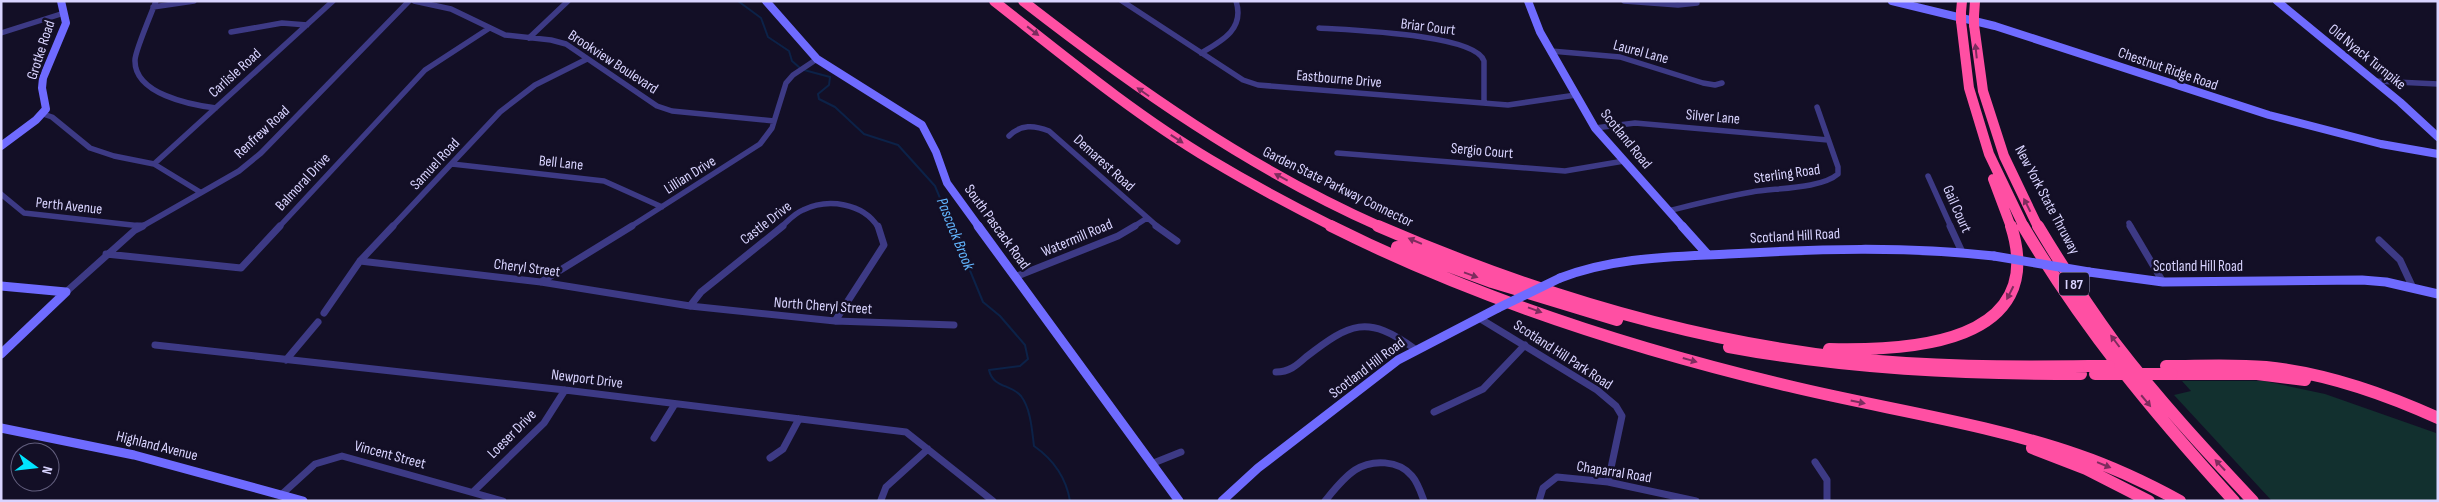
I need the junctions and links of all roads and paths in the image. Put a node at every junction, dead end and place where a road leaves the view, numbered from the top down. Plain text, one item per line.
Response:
1 (61, 1) edge
2 (194, 1) edge
3 (333, 1) edge
4 (410, 1) edge
5 (414, 1) edge
6 (568, 1) edge
7 (766, 1) edge
8 (994, 1) edge
9 (1023, 1) edge
10 (1122, 1) edge
11 (1236, 1) edge
12 (1528, 1) edge
13 (1624, 1) edge
14 (1892, 1) edge
15 (1962, 1) edge
16 (1975, 1) edge
17 (2277, 1) edge
18 (1697, 3) dead end
19 (155, 4) edge
20 (64, 13) junction
21 (307, 26) junction
22 (1319, 28) dead end
23 (488, 29) junction
24 (231, 32) dead end
25 (1, 33) edge
26 (529, 38) junction
27 (1551, 51) junction
28 (1201, 53) junction
29 (587, 59) junction
30 (817, 59) junction
31 (798, 71) joint
32 (2375, 81) junction
33 (1722, 83) dead end
34 (2438, 84) edge
35 (1576, 95) junction
36 (1484, 103) junction
37 (1817, 107) dead end
38 (216, 108) junction
39 (42, 114) junction
40 (774, 121) junction
41 (1595, 128) junction
42 (1980, 129) junction
43 (1009, 136) dead end
44 (2438, 136) edge
45 (1828, 140) junction
46 (1, 146) edge
47 (1337, 153) dead end
48 (2438, 154) edge
49 (1624, 160) junction
50 (154, 164) junction
51 (452, 164) junction
52 (1236, 175) junction
53 (1928, 176) dead end
54 (200, 192) junction
55 (1, 194) edge
56 (662, 207) junction
57 (1668, 211) junction
58 (1147, 218) junction
59 (2129, 223) dead end
60 (141, 226) junction
61 (2380, 240) dead end
62 (1177, 241) dead end
63 (1962, 252) junction
64 (106, 254) junction
65 (1708, 255) junction
66 (360, 261) junction
67 (1015, 277) junction
68 (541, 282) junction
69 (2164, 282) junction
70 (1, 286) edge
71 (2413, 288) junction
72 (66, 292) junction
73 (2438, 294) edge
74 (690, 306) junction
75 (324, 313) dead end
76 (1479, 318) junction
77 (835, 321) junction
78 (318, 322) dead end
79 (954, 325) dead end
80 (1676, 328) junction
81 (155, 345) dead end
82 (1525, 346) junction
83 (1415, 349) junction
84 (1, 354) edge
85 (286, 360) junction
86 (2092, 370) junction
87 (2169, 370) junction
88 (1276, 372) dead end
89 (565, 390) junction
90 (675, 404) junction
91 (1434, 412) dead end
92 (2438, 418) edge
93 (798, 419) junction
94 (1939, 420) junction
95 (2438, 427) edge
96 (3, 431) edge
97 (654, 438) dead end
98 (928, 449) junction
99 (1181, 452) dead end
100 (770, 458) dead end
101 (1815, 462) dead end
102 (1151, 464) junction
103 (1608, 482) junction
104 (473, 492) junction
105 (281, 495) junction
106 (881, 500) edge
107 (303, 501) edge
108 (503, 501) edge
109 (993, 501) edge
110 (1179, 501) edge
111 (1222, 501) edge
112 (1325, 501) edge
113 (1424, 501) edge
114 (1539, 501) edge
115 (1696, 501) edge
116 (1828, 501) edge
117 (2149, 501) edge
118 (2180, 501) edge
119 (2234, 501) edge
120 (2253, 501) edge

1 - 20 street, Grotke Road
2 - 19 street
3 - 21 street, Carlisle Road
4 - 54 street, Renfrew Road
5 - 23 street, Brookview Boulevard
6 - 26 street
7 - 30 street, South Pascack Road
8 -> 52 highway
80 -> 9 highway, Garden State Parkway Connector
10 - 28 street, Eastbourne Drive
11 - 28 street
12 - 27 street, Scotland Road
13 - 18 street
14 - 48 street, Chestnut Ridge Road
15 - 42 highway, New York State Thruway / I 87
120 -> 16 highway, New York State Thruway / I 87
17 - 32 street, Old Nyack Turnpike
19 - 38 street
20 - 25 street
20 - 39 street, Grotke Road
21 - 24 street
21 - 38 street, Carlisle Road
22 - 36 street, Briar Court
23 - 26 street, Brookview Boulevard
23 - 64 street, Balmoral Drive
26 - 29 street, Brookview Boulevard
27 - 33 street, Laurel Lane
27 - 35 street, Scotland Road
28 - 36 street, Eastbourne Drive
29 - 40 street, Brookview Boulevard
29 - 51 street, Samuel Road
30 - 31 street, Lillian Drive
30 - 67 street, South Pascack Road
31 - 40 street, Lillian Drive
32 - 34 street
32 - 44 street, Old Nyack Turnpike
35 - 36 street, Eastbourne Drive
35 - 41 street, Scotland Road
37 - 45 street, Sterling Road
38 - 50 street, Carlisle Road
39 - 46 street
39 - 50 street
40 - 56 street, Lillian Drive
41 - 45 street, Silver Lane
41 - 49 street, Scotland Road
42 -> 80 highway
42 -> 119 highway, New York State Thruway / I 87
43 - 58 street, Demarest Road
45 - 57 street, Sterling Road
47 - 49 street, Sergio Court
49 - 57 street, Scotland Road
50 - 54 street
51 - 56 street, Bell Lane
51 - 66 street, Samuel Road
52 -> 86 highway
52 -> 94 highway
53 - 63 street, Gail Court
54 - 60 street, Renfrew Road
55 - 60 street, Perth Avenue
56 - 68 street, Lillian Drive
57 - 65 street, Scotland Road
58 - 62 street, Demarest Road
58 - 67 street, Watermill Road
59 - 69 street
60 - 64 street, Renfrew Road
61 - 71 street
63 - 65 street, Scotland Hill Road
63 - 69 street, Scotland Hill Road, bridge
64 - 72 street, Renfrew Road
65 - 76 street, Scotland Hill Road, bridge
66 - 68 street, Cheryl Street
66 - 75 street, Samuel Road
67 - 102 street, South Pascack Road
68 - 74 street, Cheryl Street
69 - 71 street, Scotland Hill Road
70 - 72 street
71 - 73 street, Scotland Hill Road
72 - 84 street
74 - 77 street, North Cheryl Street
74 - 77 street, Castle Drive
76 - 82 street, Scotland Hill Park Road
76 - 83 street, Scotland Hill Road
77 - 79 street, North Cheryl Street
78 - 85 street
80 - 86 highway
81 - 85 street, Newport Drive
82 - 91 street
82 - 103 street, Scotland Hill Park Road
83 - 88 street
83 - 111 street, Scotland Hill Road
85 - 89 street, Newport Drive
86 - 87 highway, bridge
87 - 92 highway
87 - 95 highway
89 - 90 street, Newport Drive
89 - 104 street, Loeser Drive
90 - 93 street, Newport Drive
90 - 97 street
93 - 98 street, Newport Drive
93 - 100 street
94 - 117 highway
94 -> 118 highway
96 - 105 street, Highland Avenue
98 - 106 street
98 - 109 street, Newport Drive
99 - 102 street
101 - 116 street
102 - 110 street, South Pascack Road
103 - 114 street, Chaparral Road
103 - 115 street, Chaparral Road
104 - 105 street, Vincent Street
104 - 108 street, Vincent Street
105 - 107 street, Highland Avenue
112 - 113 street

